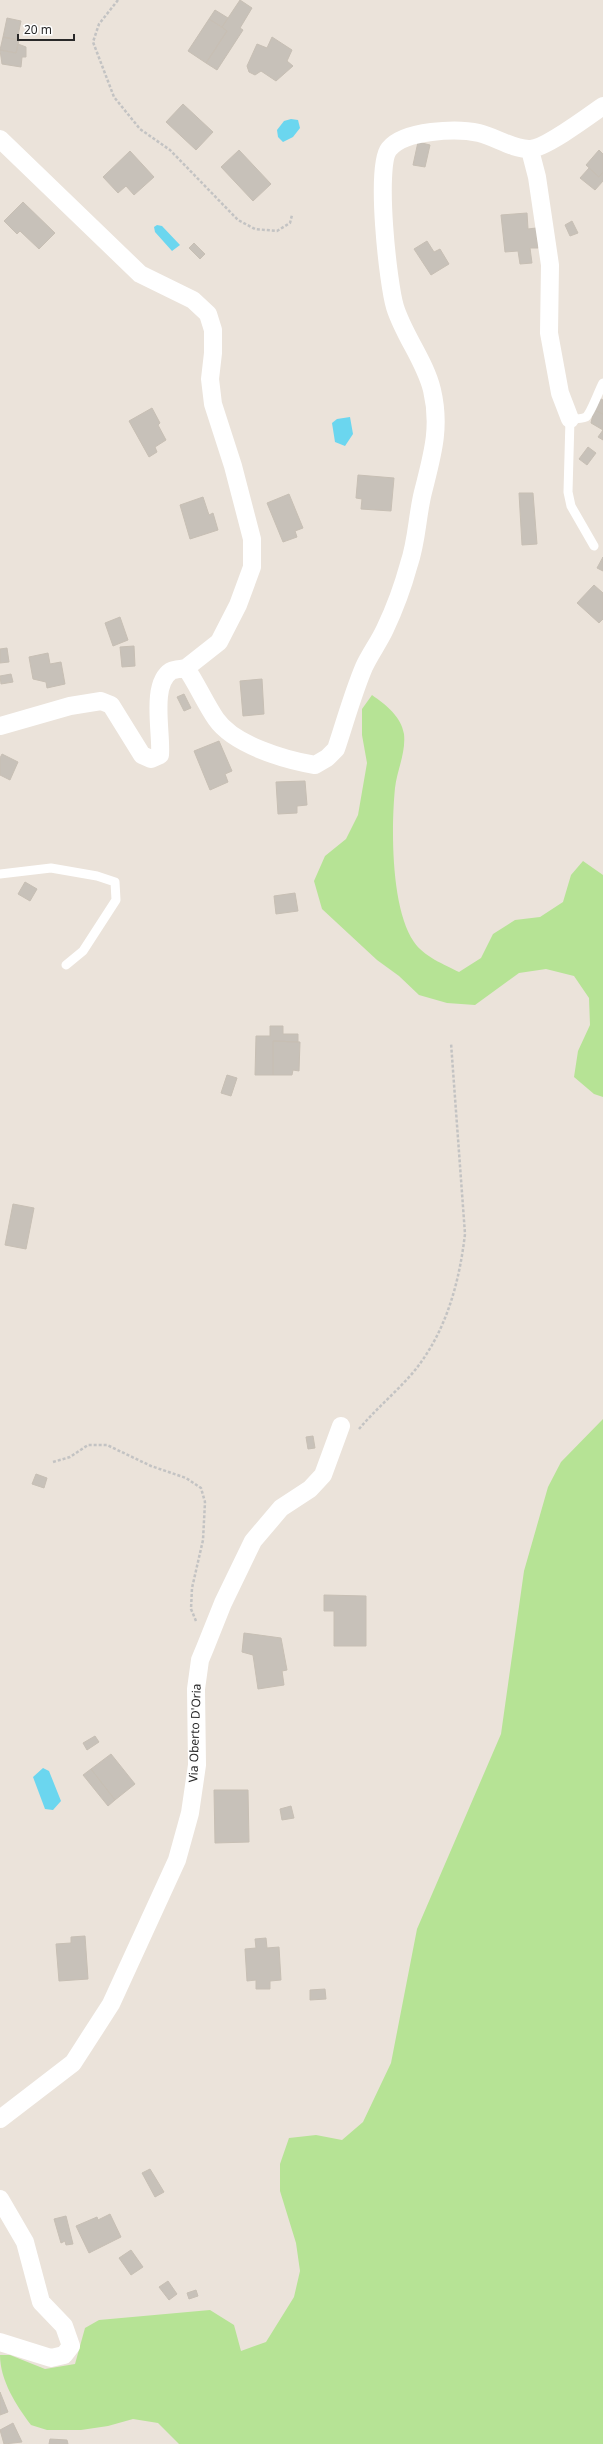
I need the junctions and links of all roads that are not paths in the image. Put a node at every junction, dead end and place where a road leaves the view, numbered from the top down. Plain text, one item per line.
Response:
1 (603, 106) edge
2 (0, 139) edge
3 (530, 150) junction
4 (603, 383) edge
5 (570, 419) junction
6 (594, 546) dead end
7 (186, 668) junction
8 (0, 726) edge
9 (0, 874) edge
10 (66, 965) dead end
11 (349, 1428) road end
12 (0, 2119) edge
13 (0, 2199) edge
14 (0, 2342) edge

1 - 3 street
2 - 7 street
3 - 5 street
3 - 7 street
4 - 5 lane
5 - 6 lane
7 - 8 street
9 - 10 lane
11 - 12 street, Via Oberto D'Oria
13 - 14 street

